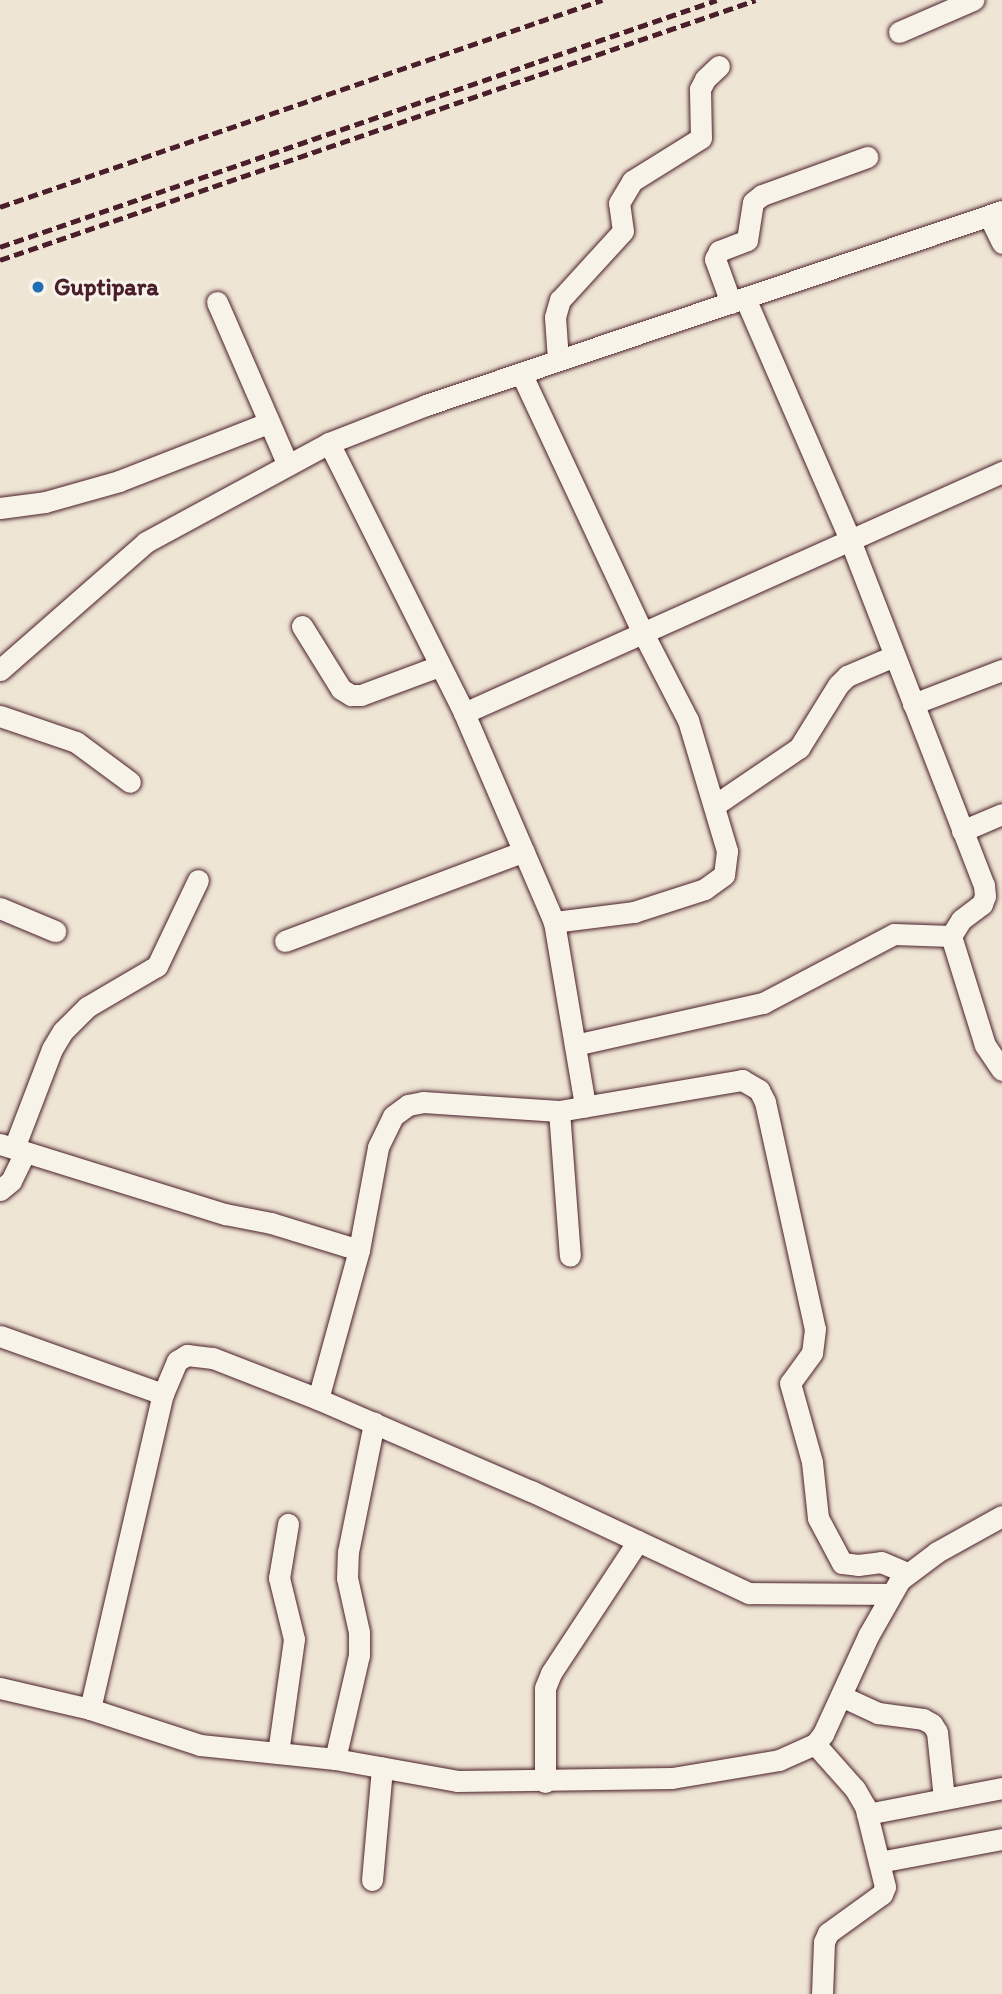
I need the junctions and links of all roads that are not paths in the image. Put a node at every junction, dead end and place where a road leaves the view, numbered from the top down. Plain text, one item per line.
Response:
1 (973, 0) edge
2 (899, 32) dead end
3 (719, 66) dead end
4 (867, 158) dead end
5 (995, 214) edge
6 (1002, 243) edge
7 (738, 301) junction
8 (217, 302) dead end
9 (558, 360) junction
10 (521, 373) junction
11 (268, 423) junction
12 (328, 443) junction
13 (287, 463) junction
14 (1002, 472) edge
15 (0, 508) edge
16 (850, 540) junction
17 (302, 626) dead end
18 (643, 633) junction
19 (894, 656) junction
20 (439, 666) junction
21 (0, 670) edge
22 (1002, 670) edge
23 (913, 704) junction
24 (464, 713) junction
25 (0, 716) edge
26 (130, 782) dead end
27 (715, 805) junction
28 (1002, 814) edge
29 (962, 831) junction
30 (524, 851) junction
31 (198, 880) dead end
32 (992, 906) edge
33 (0, 908) edge
34 (554, 922) junction
35 (55, 931) dead end
36 (951, 936) junction
37 (285, 941) dead end
38 (575, 1045) junction
39 (1002, 1070) edge
40 (584, 1106) junction
41 (559, 1111) junction
42 (13, 1148) edge
43 (0, 1190) edge
44 (359, 1250) junction
45 (570, 1256) dead end
46 (0, 1336) edge
47 (163, 1394) junction
48 (318, 1399) junction
49 (374, 1423) junction
50 (1002, 1516) edge
51 (288, 1524) dead end
52 (638, 1541) junction
53 (907, 1573) junction
54 (889, 1594) junction
55 (0, 1688) edge
56 (841, 1696) junction
57 (90, 1709) junction
58 (814, 1744) junction
59 (278, 1753) junction
60 (335, 1759) junction
61 (382, 1768) junction
62 (545, 1782) junction
63 (1002, 1788) edge
64 (944, 1799) junction
65 (867, 1814) junction
66 (1002, 1839) edge
67 (879, 1862) junction
68 (372, 1880) dead end
69 (822, 1994) edge

1 - 2 street
3 - 9 street
4 - 7 street
5 - 6 street
5 - 7 street
7 - 9 street
7 - 16 street
8 - 11 street
9 - 10 street
10 - 12 street
10 - 18 street
11 - 13 street
11 - 15 street
12 - 13 street
12 - 20 street
13 - 21 street
14 - 16 street
16 - 18 street
16 - 19 street
17 - 20 street
18 - 24 street
18 - 27 street
19 - 23 street
19 - 27 street
20 - 24 street
22 - 23 street
23 - 29 street
24 - 30 street
25 - 26 street
27 - 34 street
28 - 29 street
29 - 32 street
30 - 34 street
30 - 37 street
31 - 42 street
32 - 36 street
33 - 35 street
34 - 38 street
36 - 38 street
36 - 39 street
38 - 40 street
40 - 41 street
40 - 53 street
41 - 44 street
41 - 45 street
42 - 43 street
42 - 44 street
44 - 48 street
46 - 47 street
47 - 48 street
47 - 57 street
48 - 49 street
49 - 52 street
49 - 60 street
50 - 53 street
51 - 59 street
52 - 54 street
52 - 62 street
53 - 54 street
54 - 56 street
55 - 57 street
56 - 58 street
56 - 64 street
57 - 59 street
58 - 62 street
58 - 65 street
59 - 60 street
60 - 61 street
61 - 62 street
61 - 68 street
63 - 64 street
64 - 65 street
65 - 67 street
66 - 67 street
67 - 69 street

